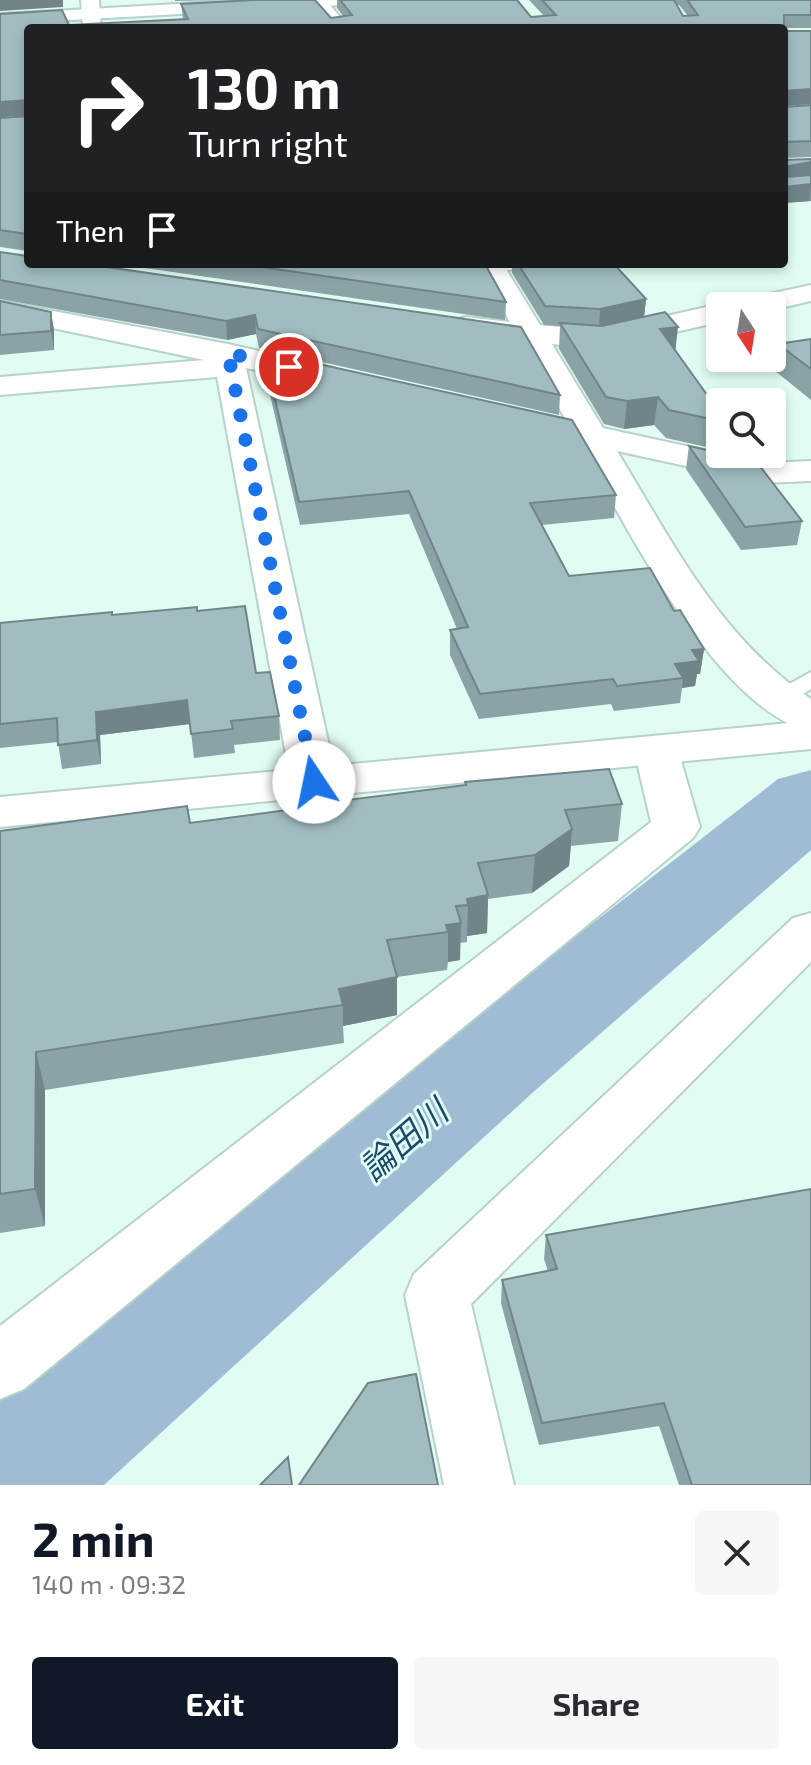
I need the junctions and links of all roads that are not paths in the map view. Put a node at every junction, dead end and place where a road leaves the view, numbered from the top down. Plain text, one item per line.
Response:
1 (341, 0) edge
2 (318, 1) edge
3 (83, 11) edge
4 (0, 19) edge
5 (337, 24) edge
6 (493, 268) edge
7 (805, 284) edge
8 (785, 292) edge
9 (0, 309) edge
10 (706, 316) edge
11 (443, 323) edge
12 (535, 336) junction
13 (230, 360) junction
14 (350, 381) edge
15 (0, 386) edge
16 (487, 413) edge
17 (594, 437) junction
18 (811, 471) edge
19 (802, 713) edge
20 (656, 750) junction
21 (314, 782) junction
22 (0, 812) edge
23 (811, 931) edge
24 (0, 1367) edge
25 (479, 1485) edge

1 - 2 street
2 - 3 street
2 - 5 street
3 - 4 street
6 - 12 street
7 - 8 street
9 - 13 street
10 - 12 street
11 - 12 street
12 - 17 street
13 - 14 street
13 - 15 street
13 - 21 street
16 - 17 street
17 - 18 street
17 - 19 street
19 - 20 street
20 - 21 street
20 - 24 street
21 - 22 street
23 - 25 street

